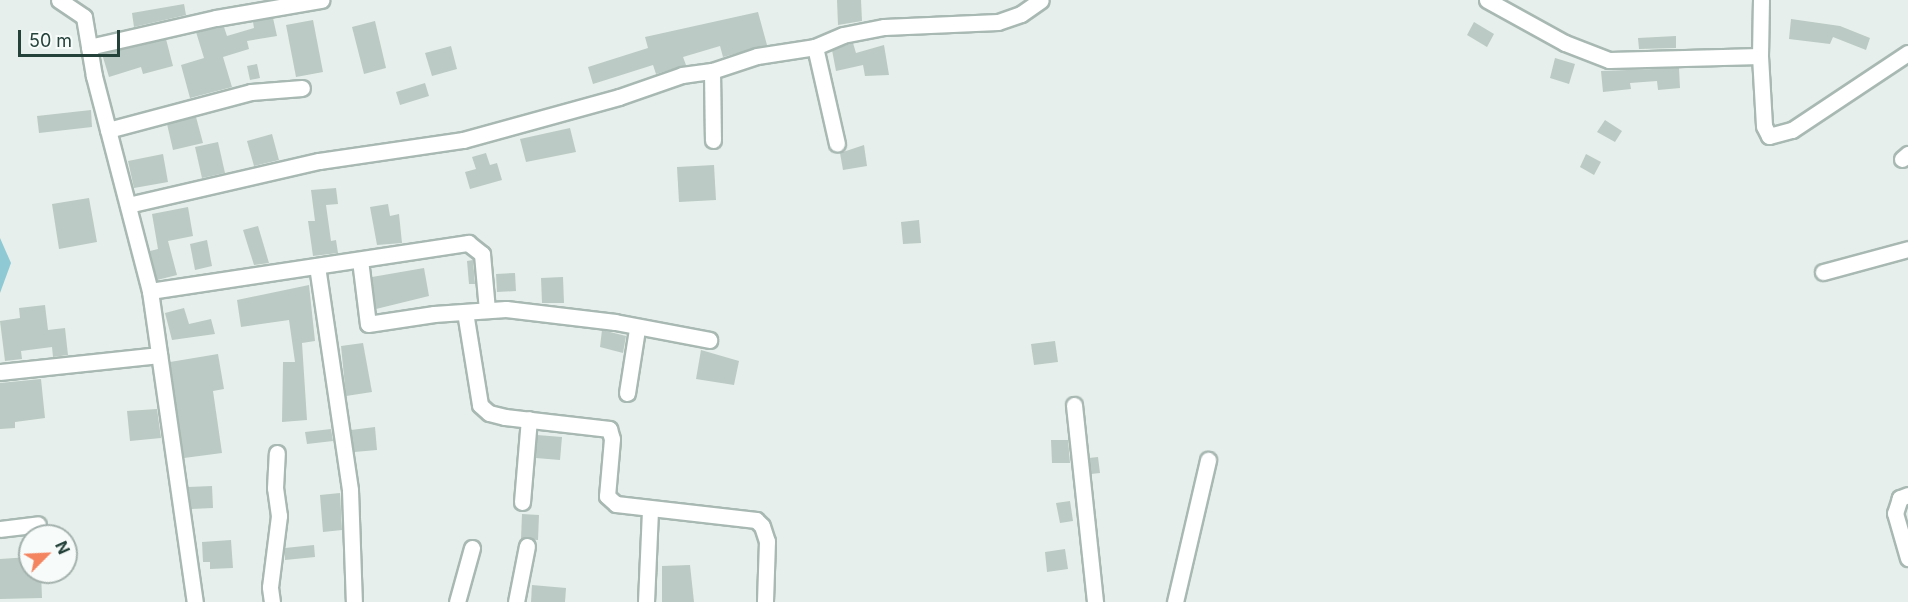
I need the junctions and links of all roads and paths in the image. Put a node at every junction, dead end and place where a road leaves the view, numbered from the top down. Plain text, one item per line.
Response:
1 (321, 0) edge
2 (1041, 0) edge
3 (1487, 0) edge
4 (1761, 0) edge
5 (65, 2) edge
6 (815, 47) junction
7 (89, 48) junction
8 (1908, 53) edge
9 (1760, 56) junction
10 (712, 71) junction
11 (302, 88) dead end
12 (108, 130) junction
13 (713, 141) dead end
14 (837, 144) dead end
15 (128, 205) junction
16 (1908, 249) edge
17 (360, 260) junction
18 (317, 266) junction
19 (1823, 272) dead end
20 (150, 291) junction
21 (487, 310) junction
22 (465, 312) junction
23 (637, 329) junction
24 (709, 340) dead end
25 (159, 355) junction
26 (0, 372) edge
27 (627, 393) dead end
28 (1074, 405) dead end
29 (529, 419) junction
30 (277, 453) dead end
31 (1208, 460) dead end
32 (1908, 495) edge
33 (522, 502) dead end
34 (650, 509) junction
35 (18, 527) edge
36 (0, 529) edge
37 (527, 546) dead end
38 (472, 548) dead end
39 (1908, 558) edge
40 (195, 602) edge
41 (272, 602) edge
42 (354, 602) edge
43 (457, 602) edge
44 (516, 602) edge
45 (645, 602) edge
46 (765, 602) edge
47 (1095, 602) edge
48 (1175, 602) edge

1 - 7 street
2 - 6 street
3 - 9 street
4 - 9 street
5 - 7 street
6 - 10 street
6 - 14 street
7 - 12 street
8 - 9 street
10 - 13 street
10 - 15 street
11 - 12 street
12 - 15 street
15 - 20 street
16 - 19 street
17 - 18 street
17 - 21 street
17 - 22 street
18 - 20 street
18 - 42 street
20 - 25 street
21 - 22 street
21 - 23 street
22 - 29 street
23 - 24 street
23 - 27 street
25 - 26 street
25 - 40 street
28 - 47 street
29 - 33 street
29 - 34 street
30 - 41 street
31 - 48 street
32 - 39 street
34 - 45 street
34 - 46 street
35 - 36 street
37 - 44 street
38 - 43 street

